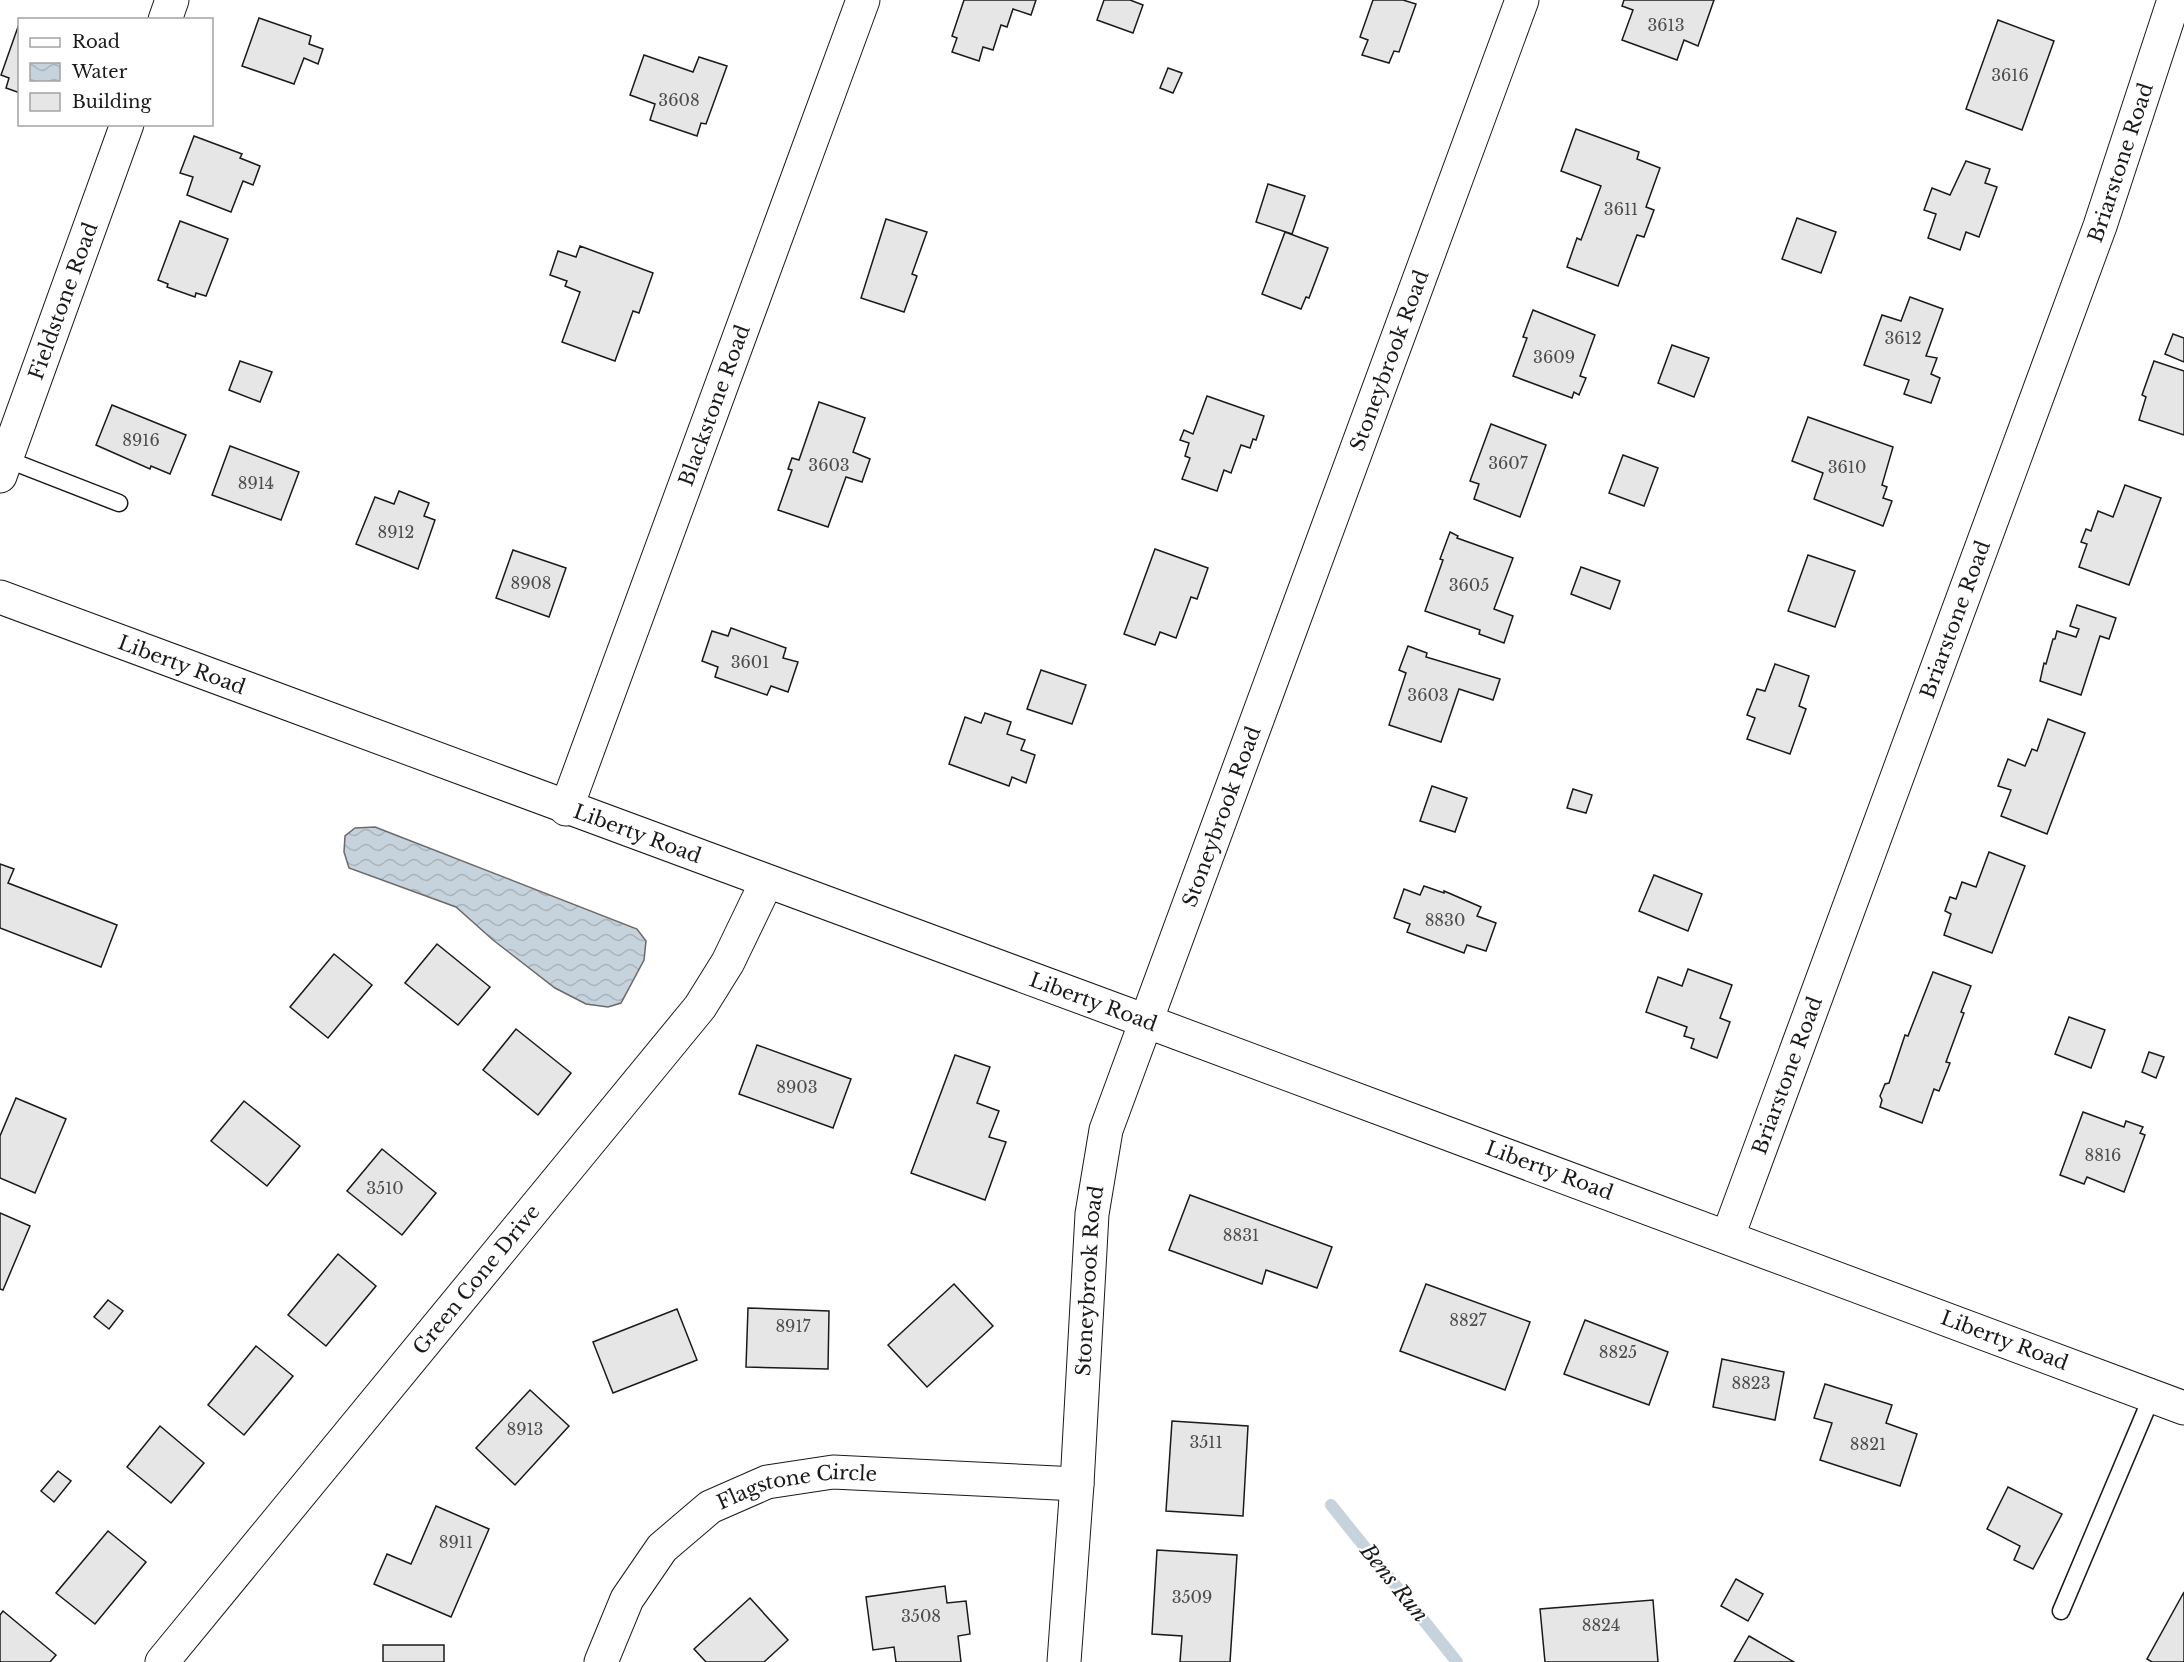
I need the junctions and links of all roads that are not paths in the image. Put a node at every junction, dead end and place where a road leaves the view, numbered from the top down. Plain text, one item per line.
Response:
1 (172, 0) edge
2 (863, 0) edge
3 (1522, 0) edge
4 (2174, 0) edge
5 (166, 18) edge
6 (126, 126) edge
7 (3, 468) edge
8 (119, 503) dead end
9 (0, 597) edge
10 (566, 809) junction
11 (766, 882) junction
12 (1145, 1021) junction
13 (1728, 1236) junction
14 (2152, 1396) junction
15 (2184, 1408) edge
16 (1077, 1484) junction
17 (2061, 1611) dead end
18 (162, 1662) edge
19 (601, 1662) edge
20 (1064, 1662) edge

1 - 5 street
2 - 10 street, Blackstone Road
3 - 12 street, Stoneybrook Road
4 - 13 street, Briarstone Road
6 - 7 street, Fieldstone Road
7 - 8 lane
9 - 10 street, Liberty Road
10 - 11 street, Liberty Road
11 - 12 street, Liberty Road
11 - 18 street, Green Cone Drive
12 - 13 street, Liberty Road
12 - 16 street, Stoneybrook Road
13 - 14 street, Liberty Road
14 - 15 street, Liberty Road
14 - 17 lane
16 - 19 street, Flagstone Circle
16 - 20 street, Stoneybrook Road

